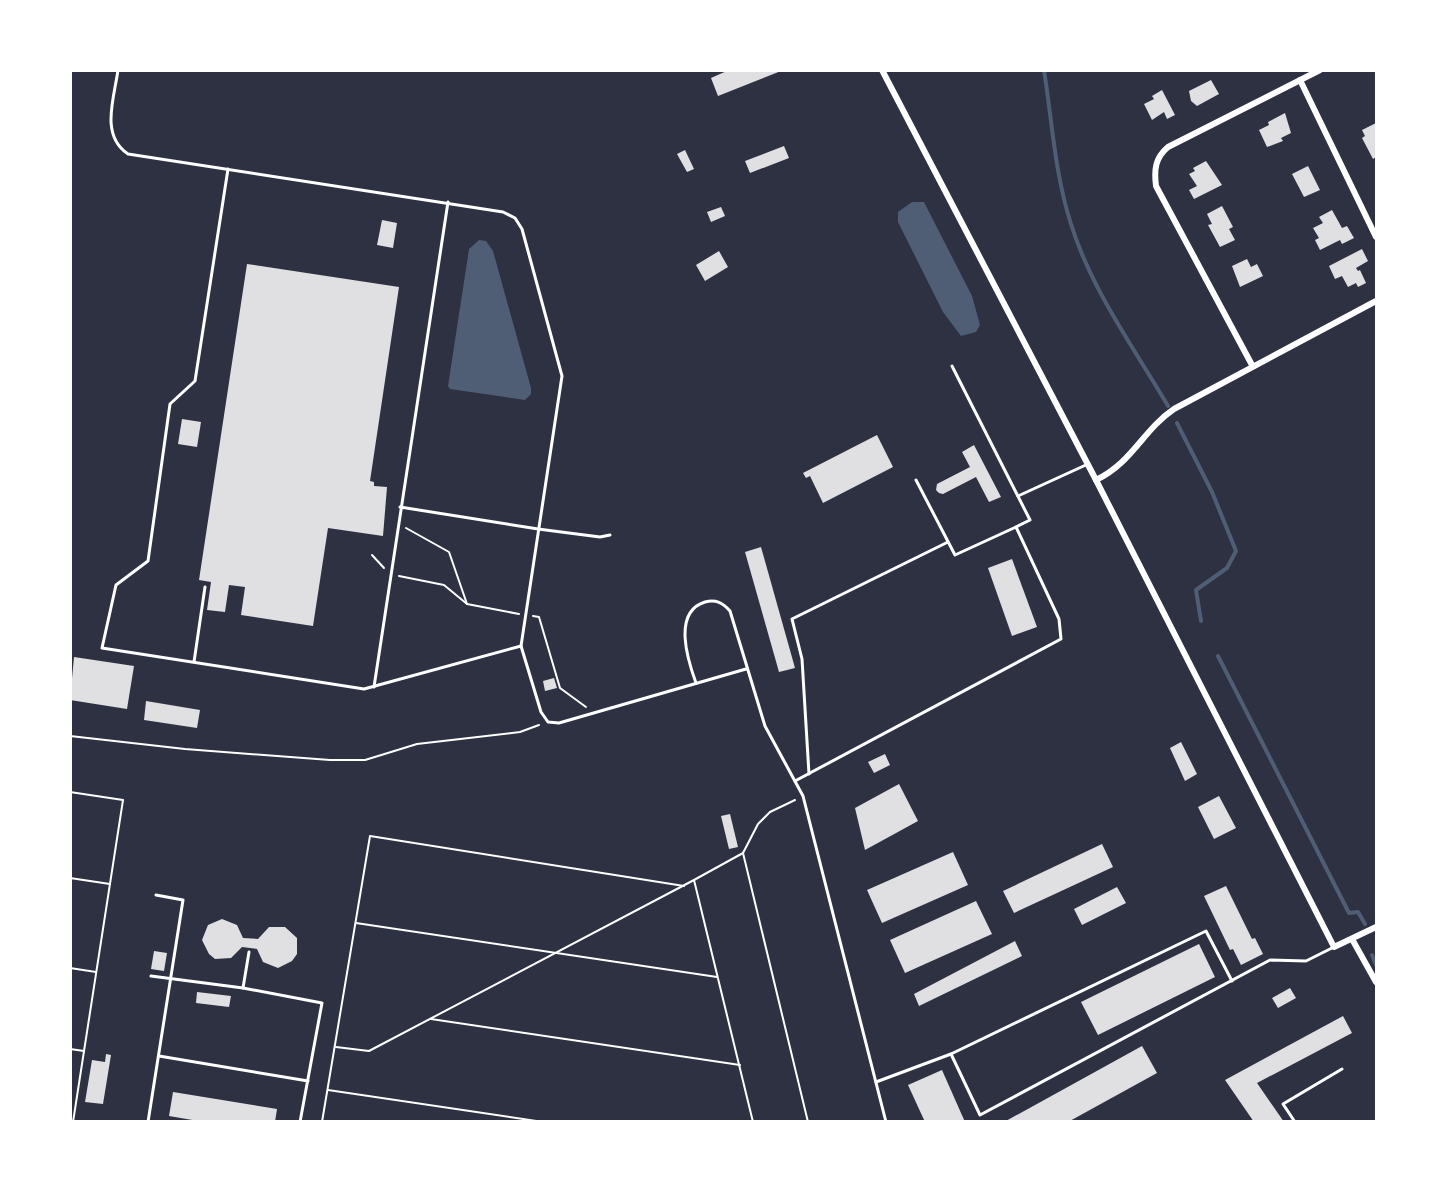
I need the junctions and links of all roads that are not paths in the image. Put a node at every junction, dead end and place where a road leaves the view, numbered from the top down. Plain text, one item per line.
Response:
1 (118, 70) edge
2 (882, 70) edge
3 (1320, 70) edge
4 (1300, 80) junction
5 (228, 169) junction
6 (448, 202) junction
7 (1377, 237) edge
8 (1377, 301) edge
9 (952, 366) dead end
10 (1252, 366) junction
11 (1088, 464) junction
12 (916, 480) dead end
13 (1096, 480) junction
14 (1018, 496) junction
15 (400, 507) junction
16 (1016, 527) junction
17 (538, 529) junction
18 (610, 535) dead end
19 (948, 542) junction
20 (205, 587) dead end
21 (521, 646) junction
22 (194, 662) junction
23 (746, 669) junction
24 (696, 683) junction
25 (374, 688) junction
26 (809, 774) junction
27 (795, 781) junction
28 (156, 895) dead end
29 (1377, 927) edge
30 (1352, 939) junction
31 (1334, 947) junction
32 (249, 952) dead end
33 (151, 976) dead end
34 (171, 977) junction
35 (1232, 981) junction
36 (1377, 982) edge
37 (243, 988) junction
38 (951, 1054) junction
39 (159, 1056) junction
40 (1342, 1069) dead end
41 (308, 1081) junction
42 (876, 1082) junction
43 (148, 1122) edge
44 (300, 1122) edge
45 (886, 1122) edge
46 (1295, 1122) edge

1 - 5 lane
2 - 11 street
3 - 4 street
4 - 7 street
4 - 10 street
5 - 6 lane
5 - 22 lane
6 - 15 lane
6 - 17 lane
8 - 10 street
9 - 14 lane
10 - 13 street
11 - 13 street
11 - 14 lane
12 - 19 lane
13 - 31 street
14 - 16 lane
15 - 17 lane
15 - 25 lane
16 - 19 lane
16 - 26 lane
17 - 18 lane
17 - 21 lane
19 - 26 lane
20 - 22 lane
21 - 24 lane
21 - 25 lane
22 - 25 lane
23 - 24 lane
23 - 24 lane
23 - 27 lane
26 - 27 lane
27 - 42 lane
28 - 34 lane
29 - 30 street
30 - 31 street
30 - 36 street
31 - 35 lane
32 - 37 lane
33 - 34 lane
34 - 37 lane
34 - 39 lane
35 - 38 lane
35 - 38 lane
37 - 41 lane
38 - 42 lane
39 - 41 lane
39 - 43 lane
40 - 46 lane
41 - 44 lane
42 - 45 lane

